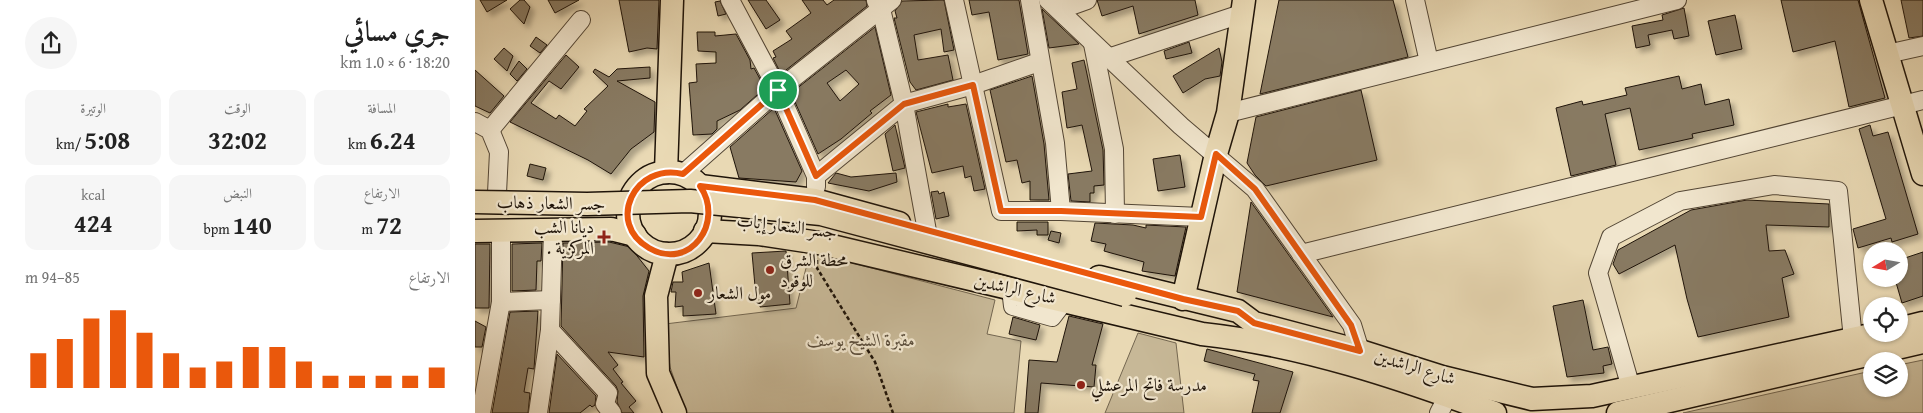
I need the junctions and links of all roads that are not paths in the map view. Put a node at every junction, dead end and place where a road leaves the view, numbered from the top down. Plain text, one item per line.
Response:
1 (672, 0) edge
2 (730, 0) edge
3 (955, 0) edge
4 (1029, 0) edge
5 (1087, 0) edge
6 (1415, 0) edge
7 (1677, 0) edge
8 (1872, 0) edge
9 (883, 3) edge
10 (1054, 5) edge
11 (1243, 7) edge
12 (581, 20) dead end
13 (1093, 44) junction
14 (1923, 46) edge
15 (1887, 54) junction
16 (1108, 58) junction
17 (1039, 62) junction
18 (1429, 62) junction
19 (973, 85) junction
20 (778, 90) junction
21 (1912, 102) edge
22 (904, 104) junction
23 (1228, 113) junction
24 (482, 126) edge
25 (1216, 154) junction
26 (1922, 168) edge
27 (816, 176) junction
28 (683, 177) junction
29 (486, 192) edge
30 (634, 192) junction
31 (815, 200) junction
32 (475, 202) edge
33 (1061, 211) junction
34 (1115, 214) junction
35 (475, 215) edge
36 (1201, 217) junction
37 (553, 230) junction
38 (475, 231) edge
39 (501, 231) junction
40 (705, 231) junction
41 (927, 231) junction
42 (635, 235) junction
43 (667, 254) junction
44 (1301, 254) junction
45 (1123, 299) junction
46 (1183, 299) junction
47 (551, 300) junction
48 (501, 302) junction
49 (1923, 323) edge
50 (1908, 327) edge
51 (550, 330) junction
52 (1253, 331) junction
53 (1863, 337) edge
54 (1853, 339) junction
55 (1923, 342) edge
56 (1360, 351) junction
57 (1631, 388) junction
58 (1443, 404) edge
59 (607, 410) edge
60 (481, 413) edge
61 (538, 413) edge
62 (675, 413) edge
63 (1495, 413) edge
64 (1618, 413) edge

1 - 28 main road
2 - 20 street
3 - 19 street
4 - 17 street
5 - 10 street
6 - 18 street
7 - 18 street
8 - 15 main road
9 - 20 street
9 - 22 street
10 - 13 street
11 - 16 street
11 - 23 main road
12 - 24 street
13 - 16 street
13 - 34 street
14 - 15 street
15 - 21 main road
16 - 25 street
17 - 19 street
17 - 33 street
18 - 23 street
19 - 22 street
19 - 33 street
20 - 27 street
20 - 28 street
21 - 26 main road
21 - 44 street
22 - 27 street
22 - 41 street
23 - 25 main road
24 - 29 street
25 - 36 main road
25 - 44 street
27 - 31 street
28 - 30 main road
28 - 31 main road, شارع الراشدين
28 - 40 main road
29 - 30 main road
30 - 42 main road
31 - 41 main road, شارع الراشدين
32 - 45 main road, جسر الشعار ذهاب, bridge
33 - 34 street
34 - 36 street
35 - 45 main road, جسر الشعار إياب
36 - 46 main road
37 - 39 main road
37 - 42 main road
37 - 47 street
38 - 39 main road
39 - 48 street
40 - 43 main road
40 - 52 main road, شارع الراشدين
41 - 46 main road, شارع الراشدين
42 - 43 main road
43 - 62 main road
44 - 56 street
45 - 52 main road
46 - 52 main road, شارع الراشدين
47 - 48 street
47 - 51 street
48 - 60 street
49 - 50 main road
51 - 59 street
51 - 61 street
52 - 56 main road, شارع الراشدين
52 - 58 main road, شارع الراشدين
53 - 54 main road, شارع الراشدين
54 - 57 main road, شارع الراشدين
54 - 57 street
55 - 64 main road
56 - 57 main road, شارع الراشدين
58 - 63 main road, شارع الراشدين

